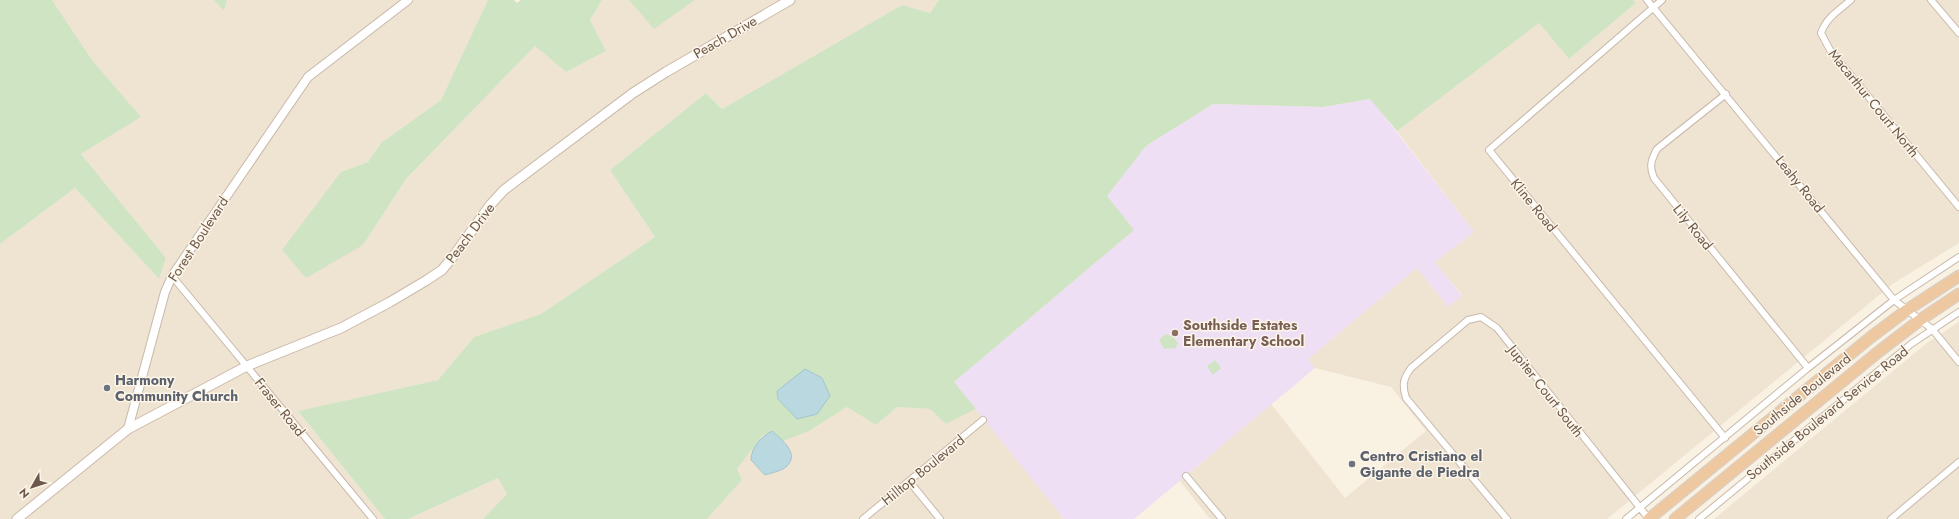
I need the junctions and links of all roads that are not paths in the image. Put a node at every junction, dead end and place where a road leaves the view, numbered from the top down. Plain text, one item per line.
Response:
1 (408, 0) edge
2 (790, 0) edge
3 (1647, 0) edge
4 (1662, 0) edge
5 (1851, 0) edge
6 (1932, 0) edge
7 (1654, 8) junction
8 (1959, 33) edge
9 (1726, 94) junction
10 (1959, 207) edge
11 (1959, 257) edge
12 (172, 276) junction
13 (1959, 276) edge
14 (1959, 294) edge
15 (1894, 300) junction
16 (1907, 310) junction
17 (1959, 312) edge
18 (1920, 320) junction
19 (1932, 329) junction
20 (1959, 362) edge
21 (247, 366) junction
22 (1808, 368) junction
23 (983, 420) dead end
24 (128, 429) junction
25 (1725, 438) junction
26 (1959, 462) edge
27 (1186, 476) dead end
28 (909, 481) junction
29 (1639, 508) junction
30 (17, 519) edge
31 (373, 519) edge
32 (863, 519) edge
33 (940, 519) edge
34 (1222, 519) edge
35 (1507, 519) edge
36 (1626, 519) edge
37 (1649, 519) edge
38 (1675, 519) edge
39 (1699, 519) edge
40 (1891, 519) edge

1 - 12 street, Forest Boulevard
2 - 21 main road, Peach Drive
3 - 7 street, Leahy Road
4 - 7 street, Kline Road
5 - 10 street, Macarthur Court North
6 - 8 street
7 - 9 street, Leahy Road
7 - 25 street, Kline Road
9 - 15 street, Leahy Road
9 - 22 street, Lily Road
11 - 15 street
12 - 21 street, Fraser Road
12 - 24 street, Forest Boulevard
13 - 16 highway, Southside Boulevard
14 - 18 highway, Southside Boulevard
15 - 16 street, Leahy Road
15 - 22 street
16 - 18 street, Leahy Road
16 - 37 highway, Southside Boulevard
17 - 19 street, Southside Boulevard Service Road
18 - 19 street, Leahy Road
18 - 38 highway, Southside Boulevard
19 - 20 street, Leahy Road
19 - 39 street, Southside Boulevard Service Road
21 - 24 main road, Peach Drive
21 - 31 street, Fraser Road
22 - 25 street
23 - 28 street, Hilltop Boulevard
24 - 30 main road
25 - 29 street
26 - 40 street
27 - 34 street
28 - 32 street, Hilltop Boulevard
28 - 33 street
29 - 35 street, Jupiter Court South
29 - 36 street
29 - 37 street, Jupiter Court South

